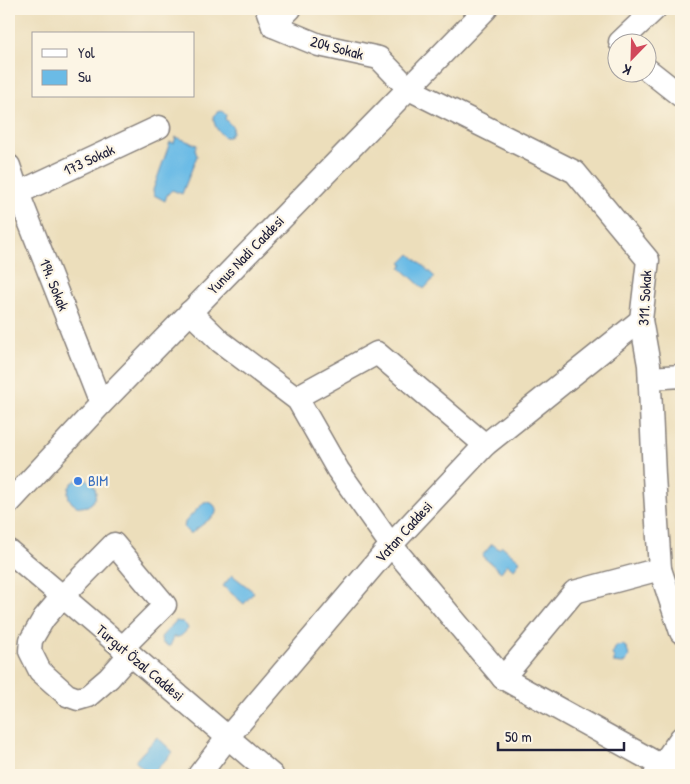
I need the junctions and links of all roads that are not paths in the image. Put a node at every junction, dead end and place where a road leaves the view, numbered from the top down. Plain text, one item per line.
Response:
1 (290, 9) edge
2 (655, 9) edge
3 (483, 10) edge
4 (270, 17) edge
5 (631, 32) edge
6 (658, 78) edge
7 (409, 89) junction
8 (681, 96) edge
9 (159, 127) dead end
10 (9, 166) edge
11 (18, 193) junction
12 (190, 312) junction
13 (641, 320) junction
14 (681, 376) edge
15 (650, 378) junction
16 (298, 400) junction
17 (101, 404) junction
18 (485, 444) junction
19 (9, 503) edge
20 (390, 545) junction
21 (9, 551) edge
22 (660, 569) junction
23 (62, 597) junction
24 (681, 632) edge
25 (126, 651) junction
26 (503, 678) junction
27 (228, 738) junction
28 (681, 738) edge
29 (666, 772) edge
30 (199, 775) edge
31 (272, 775) edge

1 - 4 street
2 - 5 street
3 - 7 street, Yunus Nadi Caddesi
4 - 7 street, 204 Sokak
6 - 8 street
7 - 12 street, Yunus Nadi Caddesi
7 - 13 street, 311. Sokak
9 - 11 street, 173 Sokak
10 - 11 street, 194. Sokak
11 - 17 street, 194. Sokak
12 - 16 street
12 - 17 street, Yunus Nadi Caddesi
13 - 15 street, 311. Sokak
13 - 18 street, Vatan Caddesi
14 - 15 street
15 - 22 street, 311. Sokak
16 - 18 street
16 - 20 street
17 - 19 street, Yunus Nadi Caddesi
18 - 20 street, Vatan Caddesi
20 - 26 street
20 - 27 street, Vatan Caddesi
21 - 23 street, Turgut Özal Caddesi
22 - 24 street, 311. Sokak
22 - 26 street
23 - 25 street, Turgut Özal Caddesi
23 - 25 street
23 - 25 street
25 - 27 street, Turgut Özal Caddesi
26 - 29 street
27 - 30 street, Vatan Caddesi
27 - 31 street, Turgut Özal Caddesi
28 - 29 street

